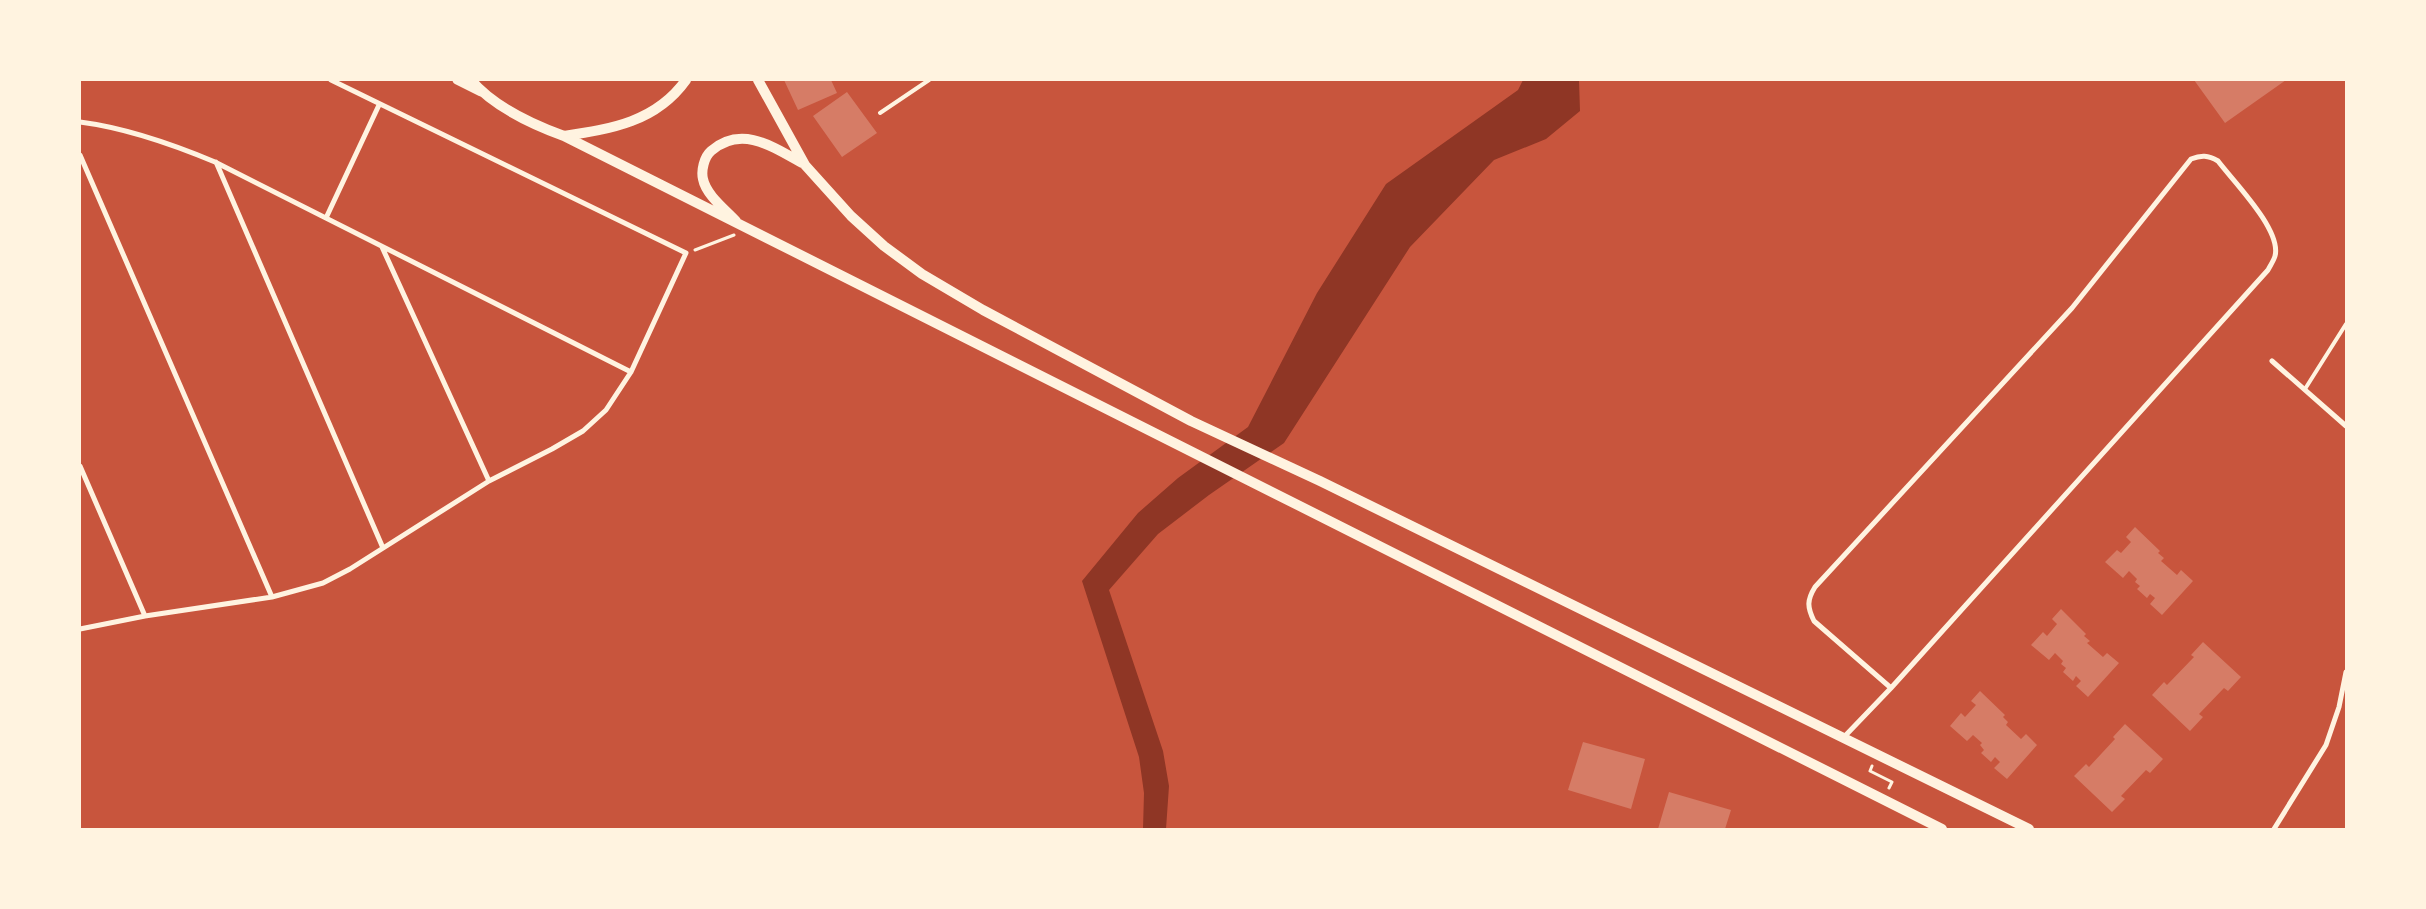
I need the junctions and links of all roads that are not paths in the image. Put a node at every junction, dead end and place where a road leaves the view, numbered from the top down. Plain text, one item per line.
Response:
1 (331, 80) edge
2 (457, 80) edge
3 (471, 80) edge
4 (686, 80) edge
5 (758, 80) edge
6 (929, 80) edge
7 (482, 92) junction
8 (379, 105) junction
9 (880, 113) dead end
10 (80, 122) edge
11 (564, 136) junction
12 (80, 155) edge
13 (216, 162) junction
14 (805, 165) junction
15 (326, 218) junction
16 (744, 228) junction
17 (382, 247) junction
18 (2346, 324) edge
19 (2272, 361) dead end
20 (631, 372) junction
21 (2305, 389) junction
22 (2346, 426) edge
23 (80, 466) edge
24 (489, 481) junction
25 (383, 548) junction
26 (272, 597) junction
27 (145, 616) junction
28 (80, 629) edge
29 (2346, 672) edge
30 (1891, 688) junction
31 (1843, 738) junction
32 (1942, 829) edge
33 (2029, 829) edge
34 (2274, 829) edge

1 - 8 street
2 - 7 street
3 - 7 main road
4 - 11 main road
5 - 14 main road
6 - 9 lane
7 - 11 main road
8 - 15 street
8 - 20 street
10 - 13 street
11 - 16 main road
12 - 26 street
13 - 15 street
13 - 25 street
14 - 16 main road
14 - 31 main road
15 - 17 street
16 - 32 main road
17 - 20 street
17 - 24 street
18 - 21 lane
19 - 21 street
20 - 24 street
21 - 22 street
23 - 27 street
24 - 25 street
25 - 26 street
26 - 27 street
27 - 28 street
29 - 34 street
30 - 30 street
30 - 31 street
31 - 33 main road

